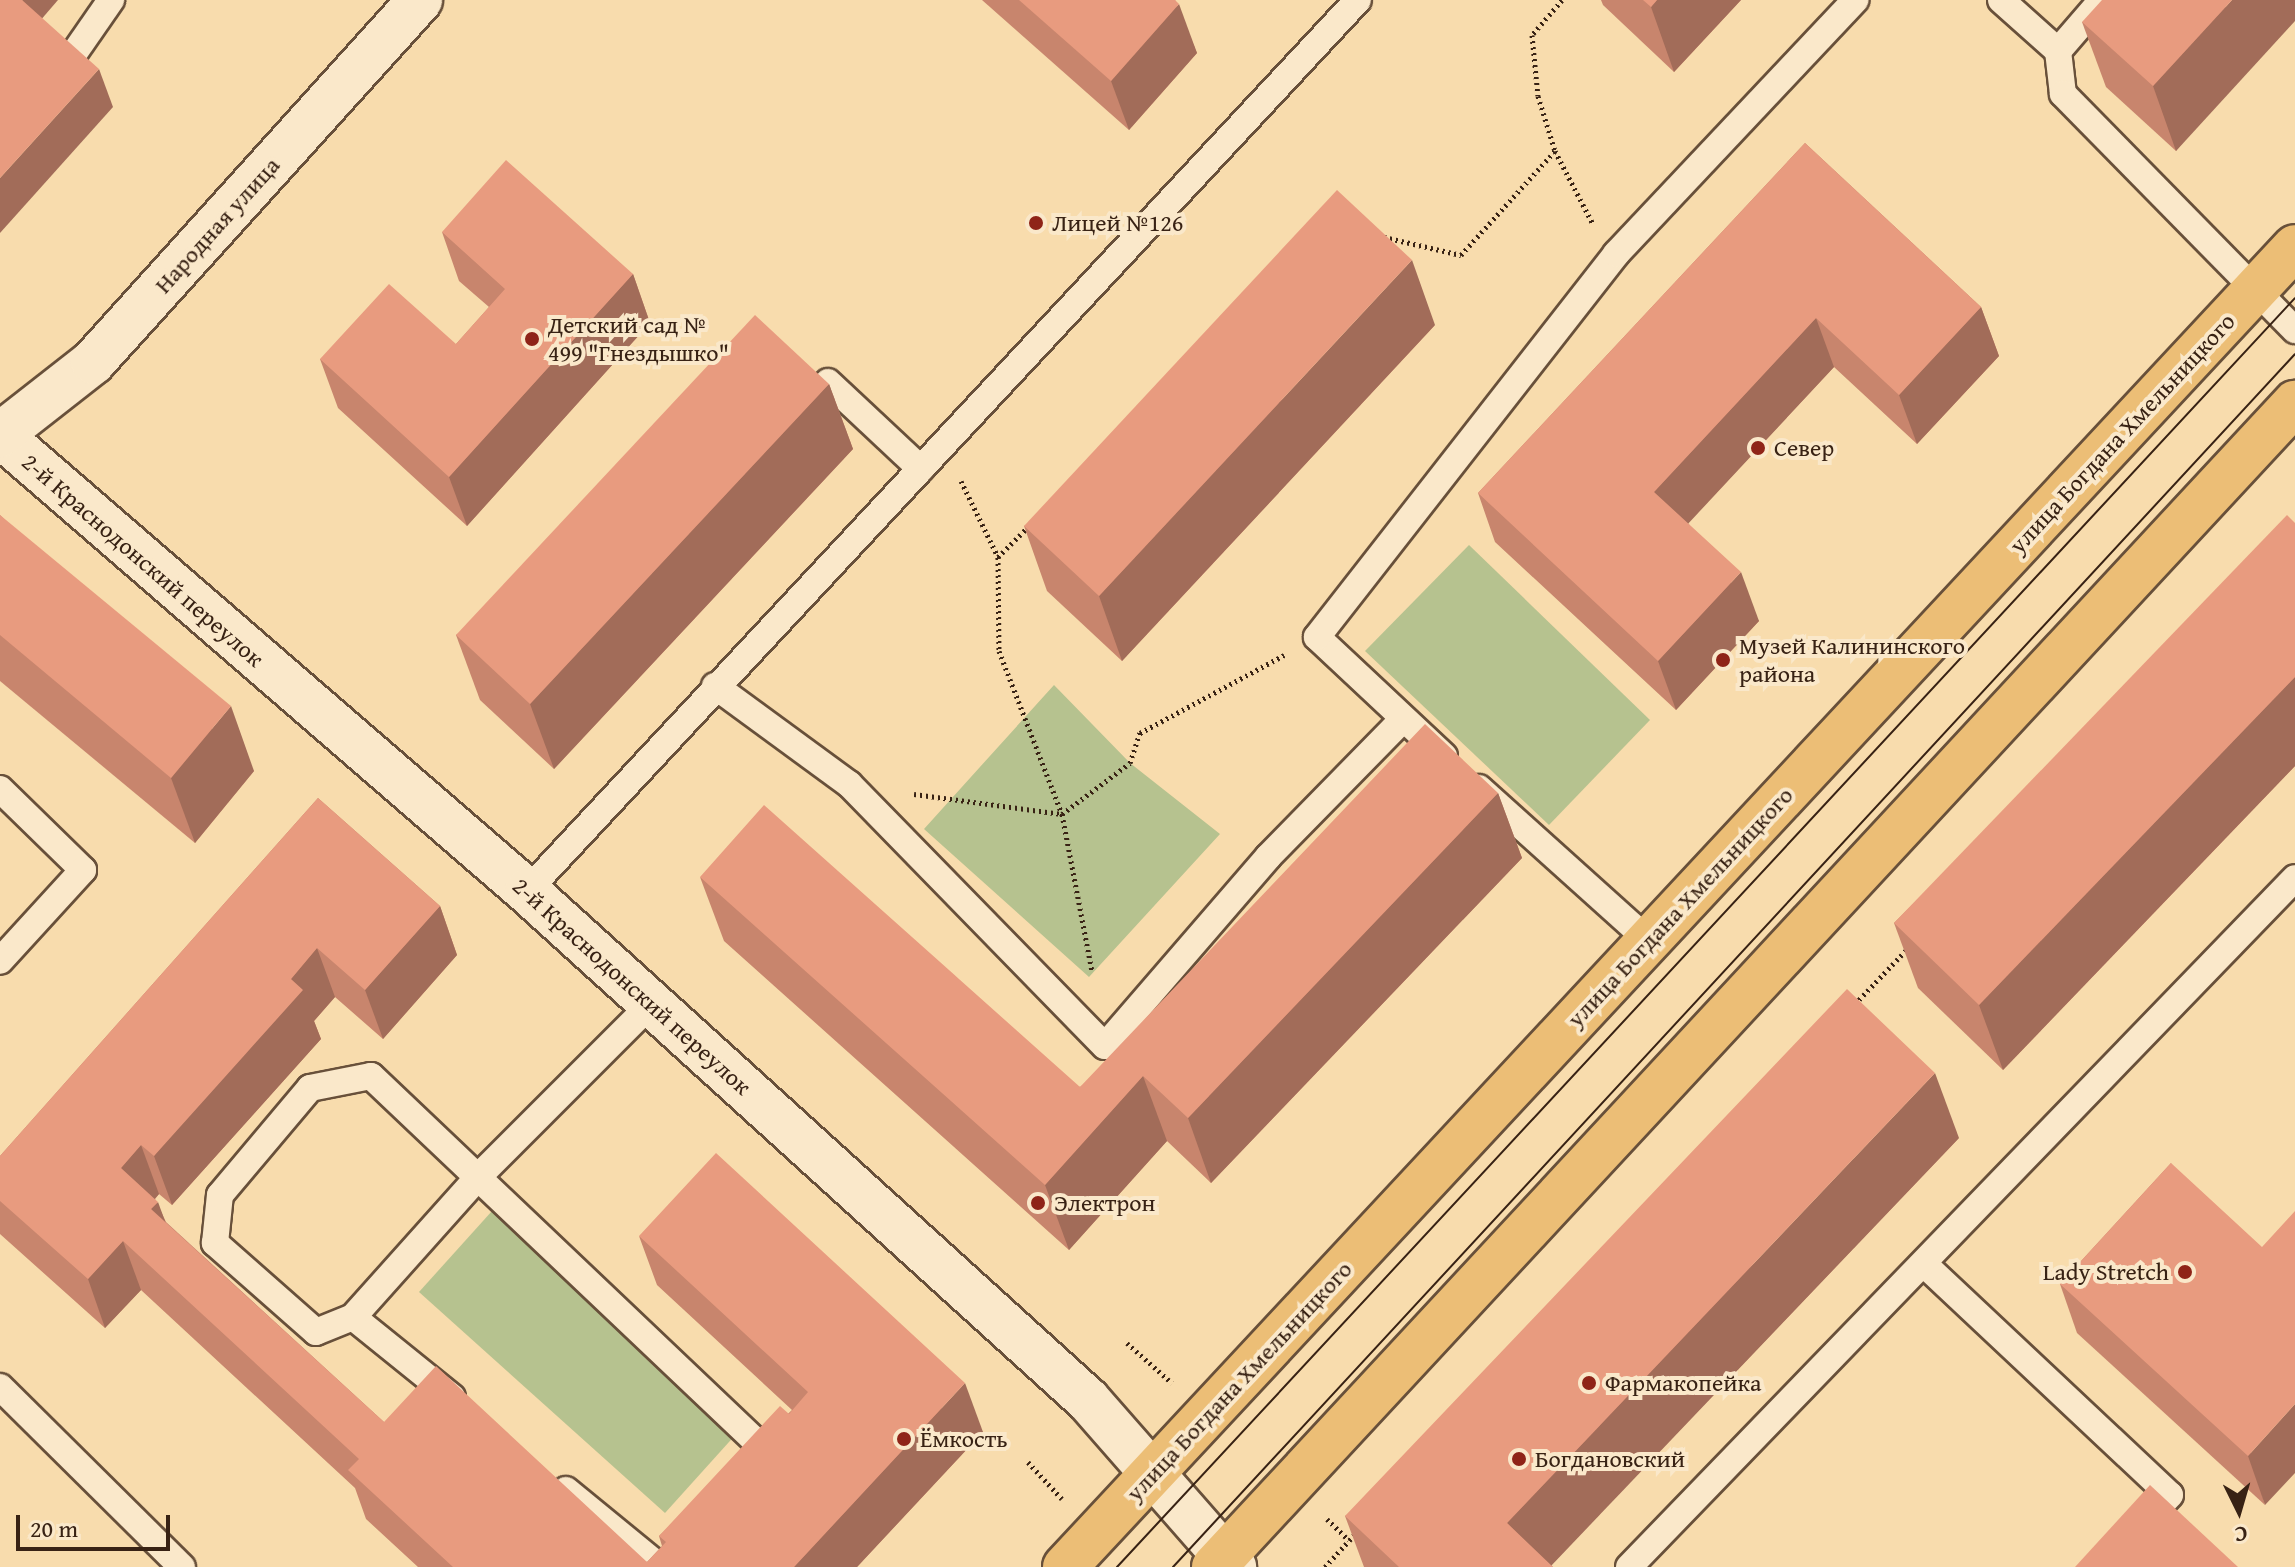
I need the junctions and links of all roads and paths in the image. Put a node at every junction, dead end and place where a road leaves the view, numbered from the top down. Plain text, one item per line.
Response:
1 (111, 0) edge
2 (420, 0) edge
3 (1358, 0) edge
4 (1562, 0) edge
5 (1855, 0) edge
6 (2001, 0) edge
7 (2102, 0) edge
8 (2058, 51) junction
9 (40, 106) edge
10 (1555, 151) junction
11 (1375, 235) edge
12 (2295, 247) edge
13 (1616, 254) junction
14 (2255, 290) junction
15 (2295, 330) edge
16 (828, 382) edge
17 (2295, 403) edge
18 (0, 435) edge
19 (943, 445) junction
20 (921, 469) junction
21 (1032, 523) edge
22 (998, 557) junction
23 (1317, 637) junction
24 (715, 686) junction
25 (1403, 719) junction
26 (849, 784) junction
27 (0, 789) edge
28 (1062, 814) junction
29 (2295, 878) edge
30 (527, 891) junction
31 (1649, 941) junction
32 (1915, 941) edge
33 (0, 961) edge
34 (651, 1004) junction
35 (1849, 1010) edge
36 (1105, 1046) junction
37 (479, 1176) junction
38 (1924, 1264) junction
39 (353, 1317) junction
40 (0, 1387) edge
41 (477, 1417) edge
42 (538, 1467) edge
43 (1152, 1474) junction
44 (734, 1485) edge
45 (1360, 1528) edge
46 (682, 1544) edge
47 (1224, 1564) edge
48 (182, 1567) edge
49 (660, 1567) edge
50 (1065, 1567) edge
51 (1325, 1567) edge
52 (1629, 1567) edge
53 (2101, 1567) edge

1 - 9 lane
2 - 18 street, Народная улица
3 - 19 lane
4 - 10 path
5 - 13 lane
6 - 8 lane
7 - 8 lane
8 - 14 lane
10 - 11 path
10 - 13 path
12 - 14 highway, улица Богдана Хмельницкого
13 - 23 lane
14 - 15 lane
14 - 31 highway, улица Богдана Хмельницкого
16 - 20 lane
17 - 47 highway
18 - 30 street, 2-й Краснодонский переулок
19 - 20 lane
19 - 22 path
20 - 24 lane
21 - 22 path
22 - 28 path
23 - 25 lane
23 - 28 path
24 - 26 lane
24 - 30 lane
25 - 31 lane
25 - 36 lane
26 - 28 path
26 - 36 lane
27 - 33 lane
28 - 36 path
29 - 38 lane
30 - 34 street, 2-й Краснодонский переулок
31 - 43 highway, улица Богдана Хмельницкого
32 - 35 path
34 - 37 lane
34 - 43 street, 2-й Краснодонский переулок
37 - 39 lane
37 - 39 lane
37 - 44 lane
38 - 52 lane
38 - 53 lane
39 - 41 lane
40 - 48 lane
42 - 49 lane
43 - 47 street, 2-й Краснодонский переулок
43 - 50 highway, улица Богдана Хмельницкого
45 - 51 path
46 - 49 lane

